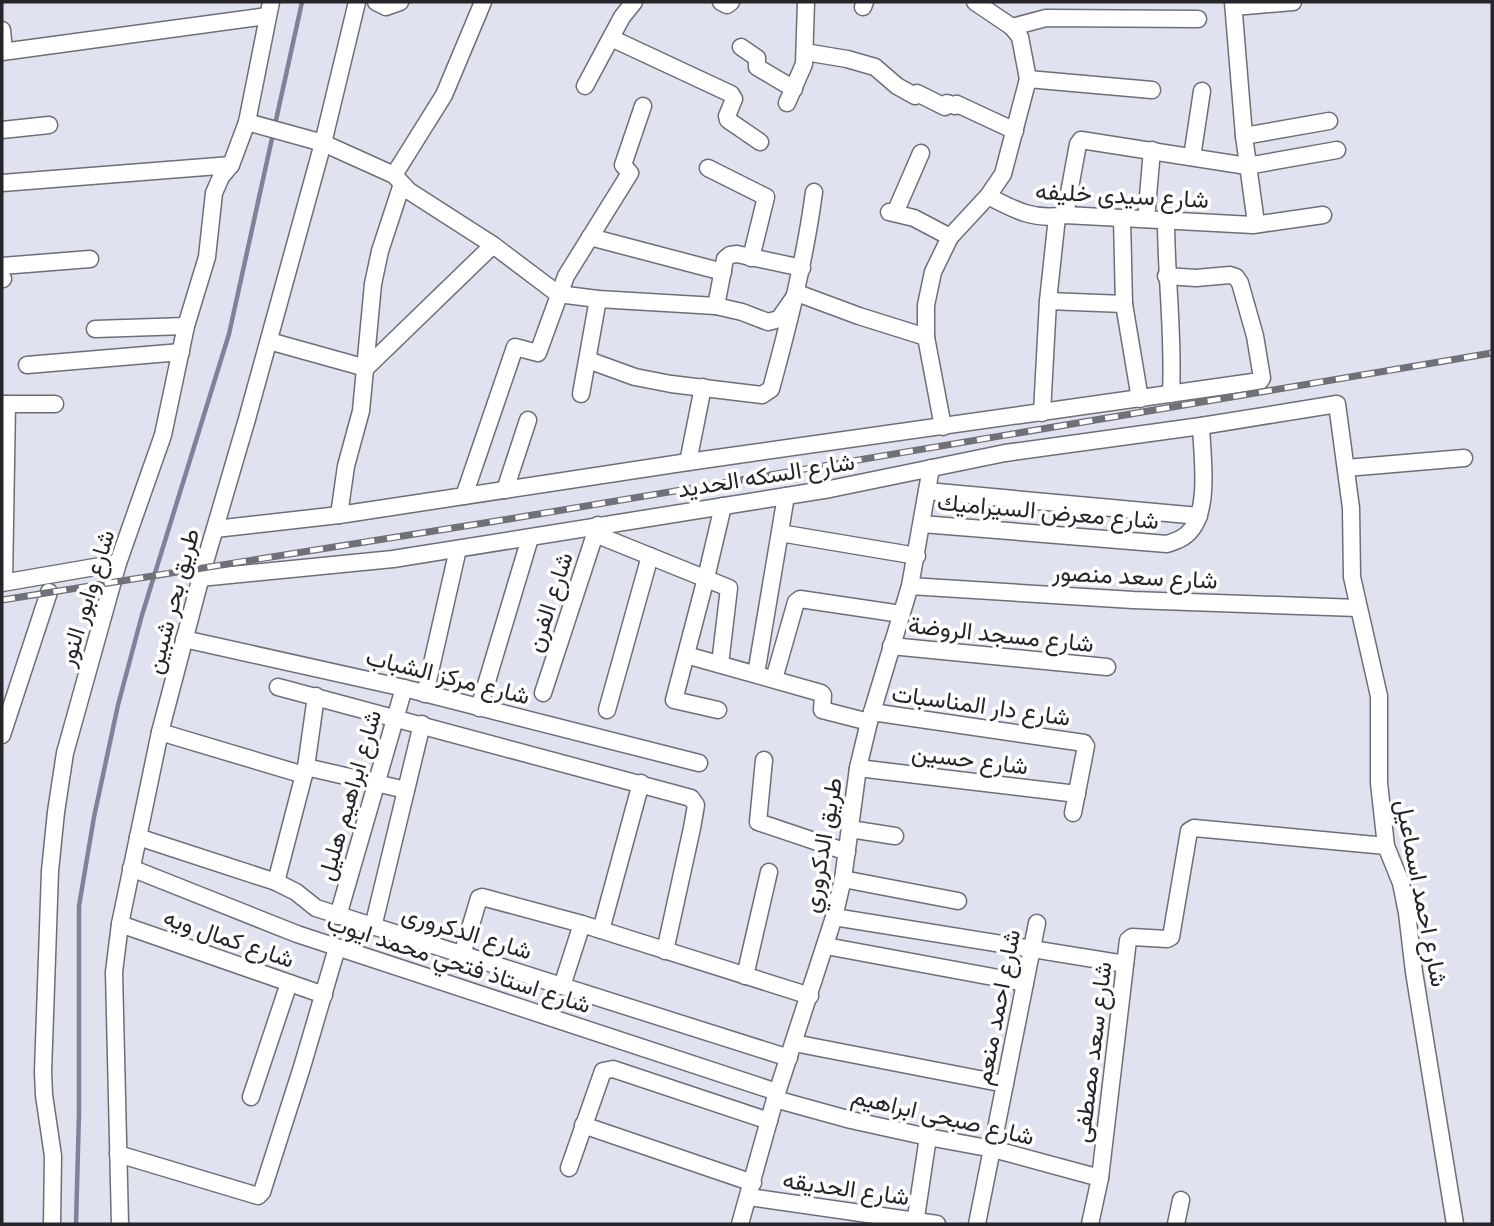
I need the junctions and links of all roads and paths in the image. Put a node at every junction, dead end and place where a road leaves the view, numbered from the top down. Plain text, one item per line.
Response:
1 (357, 2) edge
2 (376, 2) edge
3 (400, 2) edge
4 (483, 2) edge
5 (634, 2) edge
6 (806, 2) edge
7 (975, 2) edge
8 (1174, 2) edge
9 (1293, 2) edge
10 (1234, 5) edge
11 (269, 9) edge
12 (1175, 19) junction
13 (1198, 19) dead end
14 (1012, 27) junction
15 (2, 30) edge
16 (611, 38) junction
17 (741, 47) dead end
18 (3, 52) edge
19 (805, 52) junction
20 (1028, 79) junction
21 (585, 86) dead end
22 (1152, 90) dead end
23 (1202, 91) dead end
24 (643, 106) dead end
25 (1329, 121) dead end
26 (253, 124) junction
27 (49, 125) dead end
28 (2, 130) edge
29 (1015, 131) junction
30 (1244, 136) junction
31 (760, 142) dead end
32 (323, 143) junction
33 (1152, 150) junction
34 (1337, 150) dead end
35 (921, 153) dead end
36 (1192, 157) junction
37 (231, 165) junction
38 (1247, 166) junction
39 (708, 168) dead end
40 (398, 180) junction
41 (2, 183) edge
42 (814, 192) dead end
43 (988, 197) junction
44 (1323, 215) dead end
45 (1061, 216) junction
46 (1122, 218) junction
47 (1146, 219) junction
48 (1166, 219) junction
49 (1256, 223) junction
50 (590, 237) junction
51 (950, 237) junction
52 (494, 244) junction
53 (751, 258) junction
54 (90, 260) dead end
55 (2, 266) edge
56 (802, 268) junction
57 (723, 272) junction
58 (1166, 276) junction
59 (797, 293) junction
60 (558, 294) junction
61 (598, 299) junction
62 (1048, 301) junction
63 (1124, 304) junction
64 (716, 306) junction
65 (186, 326) junction
66 (95, 329) dead end
67 (926, 337) junction
68 (269, 341) junction
69 (181, 352) junction
70 (588, 360) junction
71 (27, 365) dead end
72 (366, 368) junction
73 (704, 387) junction
74 (581, 394) dead end
75 (1171, 394) junction
76 (1140, 399) junction
77 (5, 404) edge
78 (54, 404) dead end
79 (1337, 404) joint
80 (1042, 413) junction
81 (528, 420) dead end
82 (1201, 426) junction
83 (943, 427) junction
84 (1464, 458) dead end
85 (688, 462) junction
86 (931, 468) junction
87 (1346, 468) junction
88 (505, 490) junction
89 (927, 491) junction
90 (464, 496) junction
91 (786, 496) junction
92 (723, 506) junction
93 (339, 515) junction
94 (1199, 516) junction
95 (922, 524) junction
96 (215, 529) junction
97 (596, 529) junction
98 (780, 533) junction
99 (530, 538) junction
100 (458, 549) junction
101 (650, 556) junction
102 (916, 556) junction
103 (118, 563) junction
104 (200, 578) junction
105 (706, 578) junction
106 (3, 583) edge
107 (909, 586) junction
108 (49, 593) dead end
109 (1358, 608) junction
110 (901, 614) junction
111 (184, 639) junction
112 (891, 646) junction
113 (686, 655) junction
114 (720, 664) junction
115 (1107, 667) dead end
116 (756, 674) junction
117 (774, 680) junction
118 (278, 687) dead end
119 (404, 688) junction
120 (425, 694) junction
121 (543, 694) dead end
122 (316, 696) junction
123 (479, 708) junction
124 (607, 710) dead end
125 (718, 710) dead end
126 (395, 717) junction
127 (871, 717) junction
128 (422, 724) junction
129 (160, 732) junction
130 (2, 735) edge
131 (764, 760) dead end
132 (699, 763) dead end
133 (858, 768) junction
134 (305, 771) junction
135 (376, 782) junction
136 (641, 783) junction
137 (406, 790) junction
138 (1077, 794) junction
139 (1073, 813) dead end
140 (849, 830) junction
141 (895, 836) dead end
142 (138, 837) junction
143 (1386, 846) junction
144 (847, 852) junction
145 (131, 868) junction
146 (769, 872) dead end
147 (843, 879) junction
148 (276, 882) junction
149 (958, 901) dead end
150 (338, 916) junction
151 (835, 917) junction
152 (1037, 923) dead end
153 (120, 924) junction
154 (582, 924) junction
155 (373, 927) junction
156 (601, 930) junction
157 (826, 946) junction
158 (337, 947) junction
159 (665, 951) junction
160 (1032, 951) junction
161 (463, 955) junction
162 (1125, 964) junction
163 (526, 975) junction
164 (745, 976) junction
165 (289, 983) junction
166 (1025, 983) junction
167 (562, 986) junction
168 (324, 995) junction
169 (810, 996) junction
170 (515, 1004) junction
171 (791, 1051) junction
172 (1005, 1084) junction
173 (776, 1095) junction
174 (251, 1097) dead end
175 (769, 1121) junction
176 (583, 1125) junction
177 (928, 1137) junction
178 (993, 1149) junction
179 (118, 1154) junction
180 (569, 1168) dead end
181 (1100, 1178) junction
182 (751, 1190) junction
183 (1181, 1200) dead end
184 (915, 1223) edge
185 (52, 1224) edge
186 (120, 1224) edge
187 (740, 1224) edge
188 (937, 1224) edge
189 (977, 1224) edge
190 (1090, 1224) edge
191 (1176, 1224) edge
192 (1455, 1224) edge

1 - 32 street, طريق بحر شبين
2 - 3 street
4 - 40 street
5 - 16 street
6 - 19 street
7 - 14 street
8 - 12 street
9 - 10 street
10 - 30 street
11 - 18 street
11 - 26 street, شارع وابور النور
12 - 13 street
12 - 14 street
14 - 20 street
15 - 18 street
16 - 21 street
16 - 31 street
17 - 19 street
19 - 29 street
20 - 22 street
20 - 29 street
23 - 36 street
24 - 50 street
25 - 30 street
26 - 32 street
26 - 37 street, شارع وابور النور
27 - 28 street
29 - 43 street
30 - 38 street
32 - 40 street
32 - 68 street, طريق بحر شبين
33 - 36 street
33 - 45 street
33 - 47 street
34 - 38 street
35 - 51 street
36 - 38 street
37 - 41 street
37 - 65 street, شارع وابور النور
38 - 49 street
39 - 53 street
40 - 52 street
40 - 72 street
42 - 56 street
43 - 45 street, شارع سيدى خليفه
43 - 51 street
44 - 49 street, شارع سيدى خليفه
45 - 46 street, شارع سيدى خليفه
45 - 62 street
46 - 47 street, شارع سيدى خليفه
46 - 63 street
47 - 48 street, شارع سيدى خليفه
48 - 49 street, شارع سيدى خليفه
48 - 58 street
50 - 57 street
50 - 60 street
51 - 67 street
52 - 60 street
52 - 72 street
53 - 56 street
53 - 57 street
54 - 55 street
56 - 59 street
57 - 64 street
58 - 75 street
58 - 75 street, شارع السكه الحديد
59 - 64 street
59 - 67 street
59 - 73 street
60 - 61 street
60 - 90 street
61 - 64 street
61 - 70 street
62 - 63 street
62 - 80 street
63 - 76 street
65 - 66 street
65 - 69 street, شارع وابور النور
67 - 83 street
68 - 72 street
68 - 96 street, طريق بحر شبين
69 - 71 street
69 - 103 street, شارع وابور النور
70 - 73 street
70 - 74 street
72 - 93 street
73 - 85 street
75 - 76 street, شارع السكه الحديد
76 - 80 street, شارع السكه الحديد
77 - 78 street
77 - 106 street
79 - 82 street, شارع السكه الحديد
79 - 87 street, شارع احمد اسماعيل
80 - 83 street, شارع السكه الحديد
81 - 88 street
82 - 86 street, شارع السكه الحديد
82 - 94 street
83 - 85 street, شارع السكه الحديد
84 - 87 street
85 - 88 street, شارع السكه الحديد
86 - 89 street, طريق الدكروري
86 - 91 street, شارع السكه الحديد
87 - 109 street, شارع احمد اسماعيل
88 - 90 street, شارع السكه الحديد
89 - 94 street
89 - 95 street, طريق الدكروري
90 - 93 street, شارع السكه الحديد
91 - 92 street, شارع السكه الحديد
91 - 98 street
92 - 97 street, شارع السكه الحديد
92 - 105 street
93 - 96 street, شارع السكه الحديد
94 - 95 street, شارع معرض السيراميك
95 - 102 street, طريق الدكروري
96 - 104 street, طريق بحر شبين
97 - 99 street, شارع السكه الحديد
97 - 101 street
97 - 121 street, شارع الفرن
98 - 102 street
98 - 116 street
99 - 100 street, شارع السكه الحديد
99 - 123 street
100 - 104 street, شارع السكه الحديد
100 - 120 street
101 - 105 street
101 - 124 street
102 - 107 street, طريق الدكروري
103 - 106 street
103 - 185 street, شارع وابور النور
104 - 111 street, طريق بحر شبين
105 - 113 street
105 - 114 street
107 - 109 street, شارع سعد منصور
107 - 110 street, طريق الدكروري
108 - 130 street
109 - 143 street, شارع احمد اسماعيل
110 - 112 street, طريق الدكروري
110 - 117 street
111 - 119 street, شارع مركز الشباب
111 - 129 street, طريق بحر شبين
112 - 115 street, شارع مسجد الروضة
112 - 127 street, طريق الدكروري
113 - 114 street
113 - 125 street
114 - 116 street
116 - 117 street
117 - 127 street, شارع دار المناسبات
118 - 122 street
119 - 120 street, شارع مركز الشباب
119 - 126 street, شارع ابراهيم هليل
120 - 123 street, شارع مركز الشباب
122 - 126 street
122 - 134 street
123 - 132 street, شارع مركز الشباب
126 - 128 street
126 - 135 street, شارع ابراهيم هليل
127 - 133 street, طريق الدكروري
127 - 138 street, شارع دار المناسبات
128 - 136 street
128 - 137 street
129 - 134 street
129 - 142 street, طريق بحر شبين
131 - 144 street
133 - 138 street, شارع حسين
133 - 140 street, طريق الدكروري
134 - 135 street
134 - 148 street
135 - 137 street
135 - 150 street, شارع ابراهيم هليل
136 - 156 street
136 - 159 street
137 - 155 street
138 - 139 street
140 - 141 street
140 - 144 street, طريق الدكروري
142 - 145 street, طريق بحر شبين
142 - 148 street, شارع الدكرورى
143 - 162 street, شارع سعد مصطفى
143 - 192 street, شارع احمد اسماعيل
144 - 147 street, طريق الدكروري
145 - 153 street, طريق بحر شبين
145 - 158 street, شارع استاذ فتحي محمد ايوب
146 - 164 street
147 - 149 street
147 - 151 street, طريق الدكروري
148 - 150 street, شارع الدكرورى
150 - 155 street, شارع الدكرورى
151 - 157 street, طريق الدكروري
151 - 160 street
152 - 160 street, شارع احمد منعم
153 - 165 street, شارع كمال ويه
153 - 179 street, طريق بحر شبين
154 - 156 street
154 - 161 street
154 - 167 street
155 - 161 street, شارع الدكرورى
156 - 159 street
157 - 166 street
157 - 169 street, طريق الدكروري
158 - 168 street
158 - 170 street, شارع استاذ فتحي محمد ايوب
159 - 164 street
160 - 162 street
160 - 166 street, شارع احمد منعم
161 - 163 street, شارع الدكرورى
162 - 181 street, شارع سعد مصطفى
163 - 167 street, شارع الدكرورى
163 - 170 street
164 - 169 street
165 - 168 street, شارع كمال ويه
165 - 174 street
166 - 172 street, شارع احمد منعم
167 - 171 street, شارع الدكرورى
168 - 179 street
169 - 171 street, طريق الدكروري
170 - 173 street, شارع استاذ فتحي محمد ايوب
171 - 172 street, شارع الدكرورى
171 - 173 street, طريق الدكروري
172 - 178 street, شارع احمد منعم
173 - 175 street, طريق الدكروري
173 - 177 street, شارع صبحى ابراهيم
175 - 176 street
175 - 182 street, طريق الدكروري
176 - 180 street
176 - 182 street, شارع الحديقه
177 - 178 street, شارع صبحى ابراهيم
177 - 184 street
178 - 181 street, شارع صبحى ابراهيم
178 - 189 street, شارع احمد منعم
179 - 186 street, طريق بحر شبين
181 - 190 street, شارع سعد مصطفى
182 - 184 street, شارع الحديقه
182 - 187 street, طريق الدكروري
183 - 191 street
184 - 188 street, شارع الحديقه

